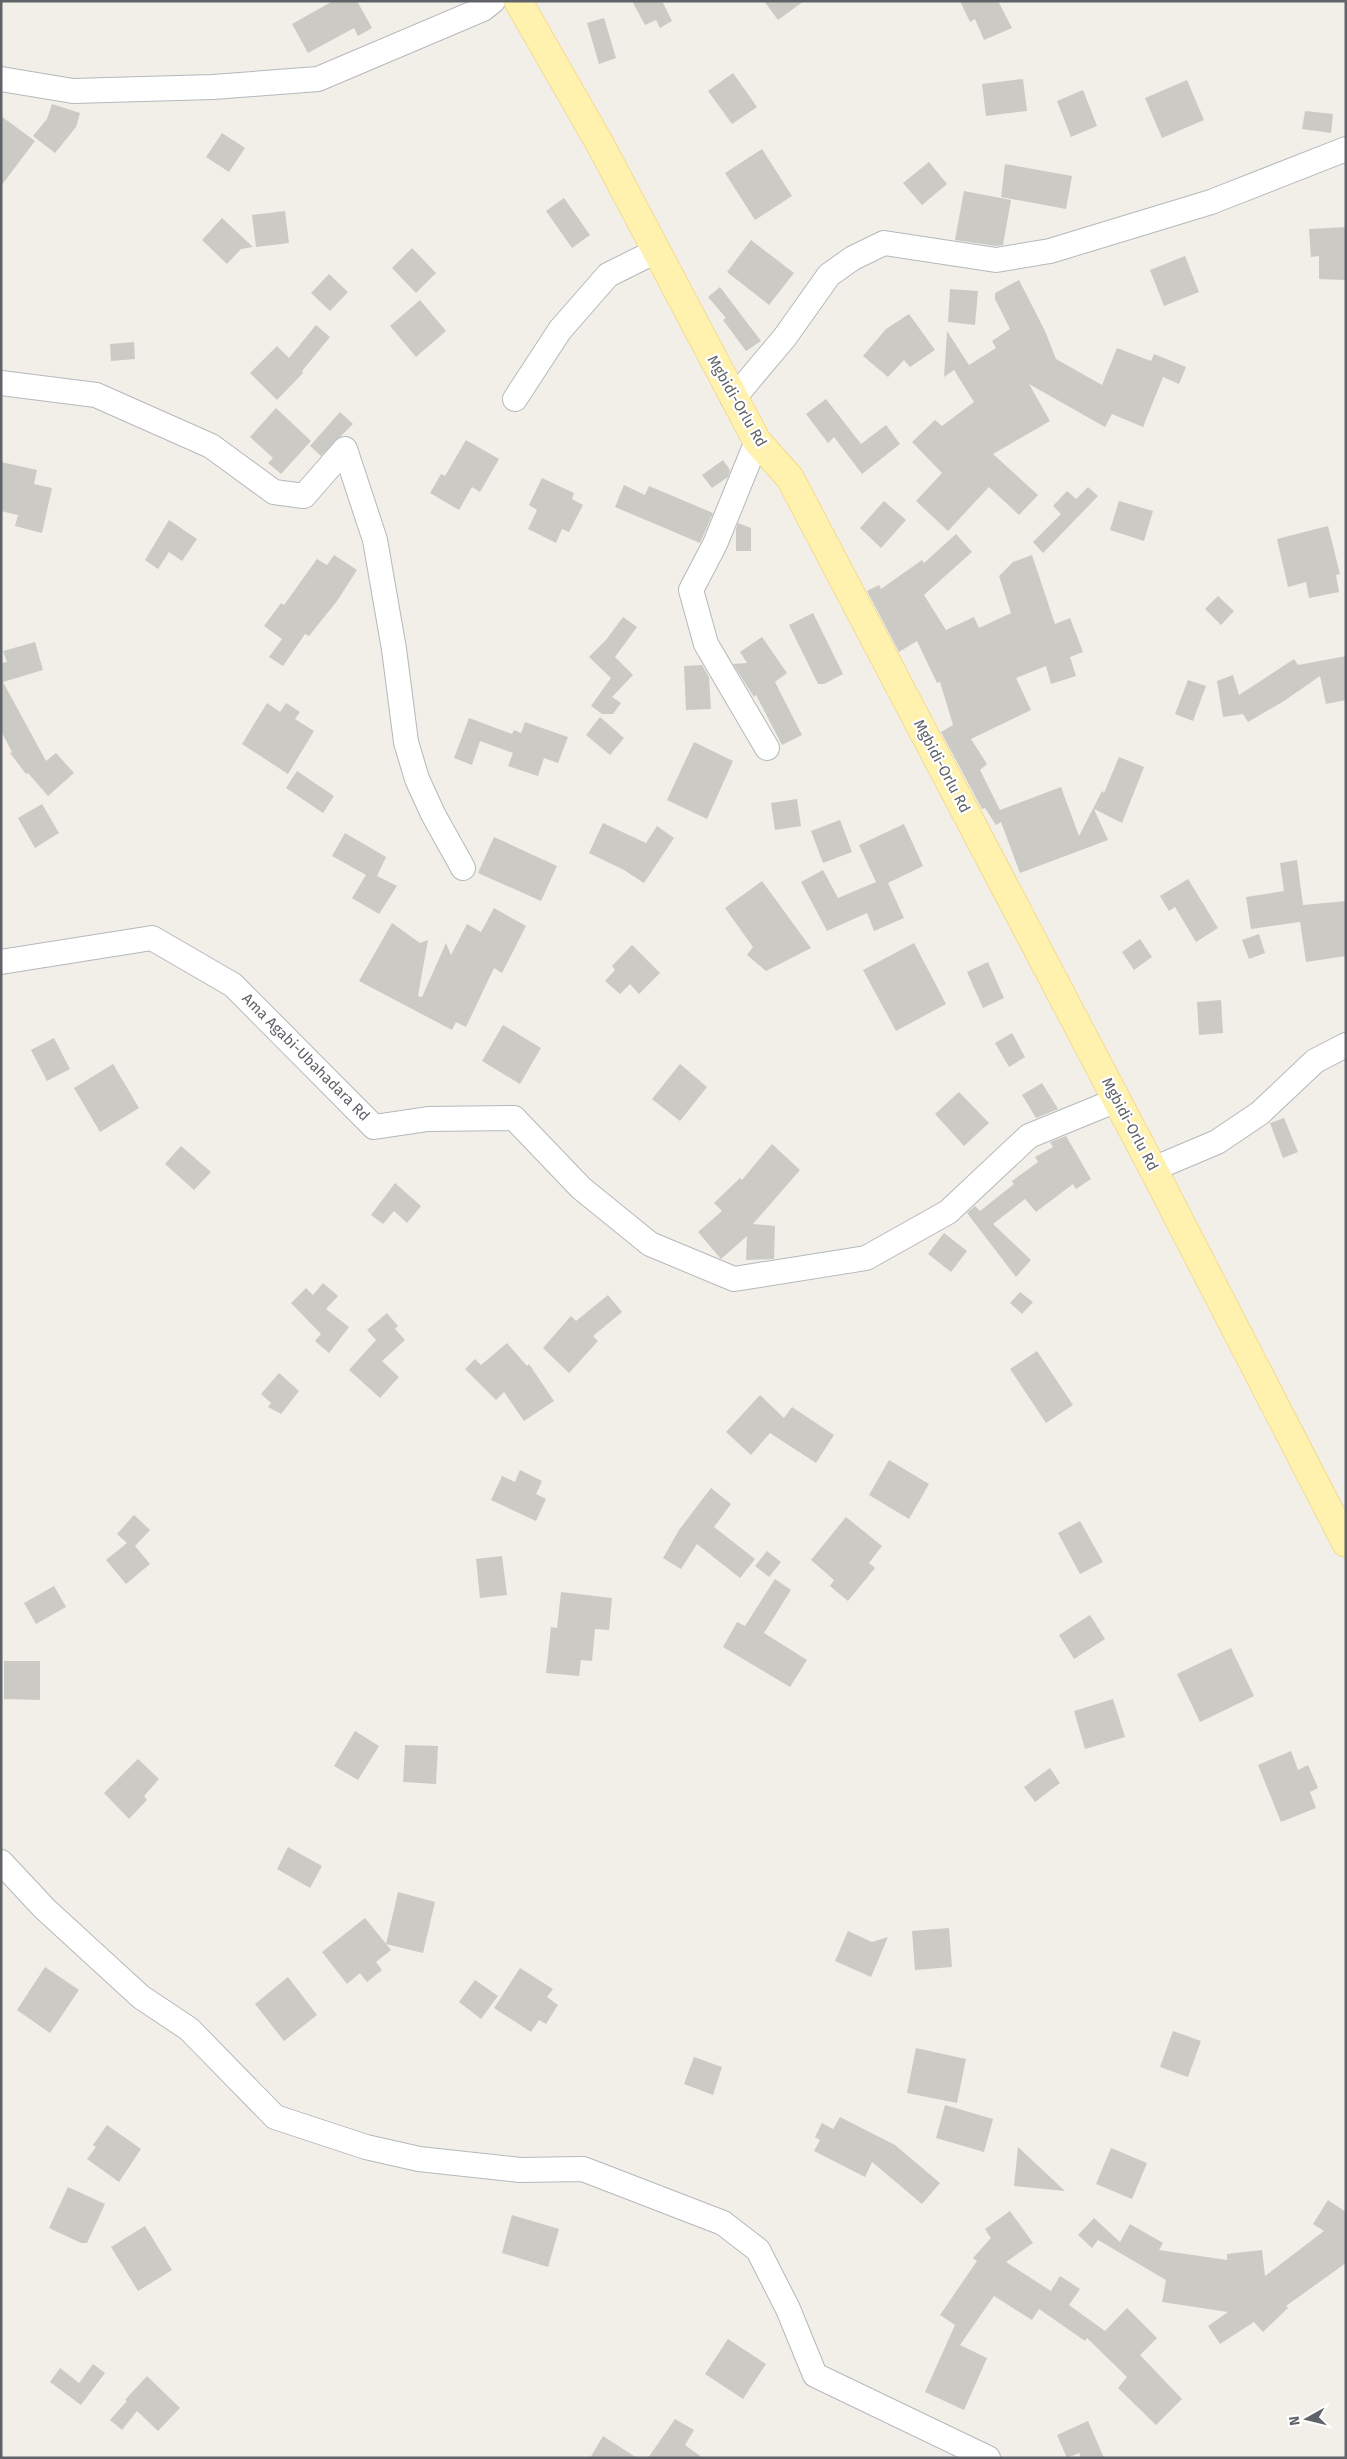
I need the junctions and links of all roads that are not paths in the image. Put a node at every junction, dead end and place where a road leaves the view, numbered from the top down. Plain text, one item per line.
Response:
1 (493, 1) edge
2 (518, 1) edge
3 (1, 79) edge
4 (1346, 149) edge
5 (656, 251) junction
6 (1, 383) edge
7 (515, 399) dead end
8 (733, 399) junction
9 (757, 441) junction
10 (767, 748) dead end
11 (463, 868) dead end
12 (1, 962) edge
13 (1346, 1045) edge
14 (1117, 1100) junction
15 (1153, 1169) junction
16 (1346, 1543) edge
17 (1, 1862) edge
18 (988, 2458) edge

1 - 3 street
2 - 5 main road, Mgbidi-Orlu Rd
4 - 8 street
5 - 7 street
5 - 8 main road, Mgbidi-Orlu Rd
6 - 11 street
8 - 9 main road, Mgbidi-Orlu Rd
9 - 10 street
9 - 14 main road, Mgbidi-Orlu Rd
12 - 14 street, Ama Agabi-Ubahadara Rd
13 - 15 street
14 - 15 main road, Mgbidi-Orlu Rd
15 - 16 main road, Mgbidi-Orlu Rd
17 - 18 street

